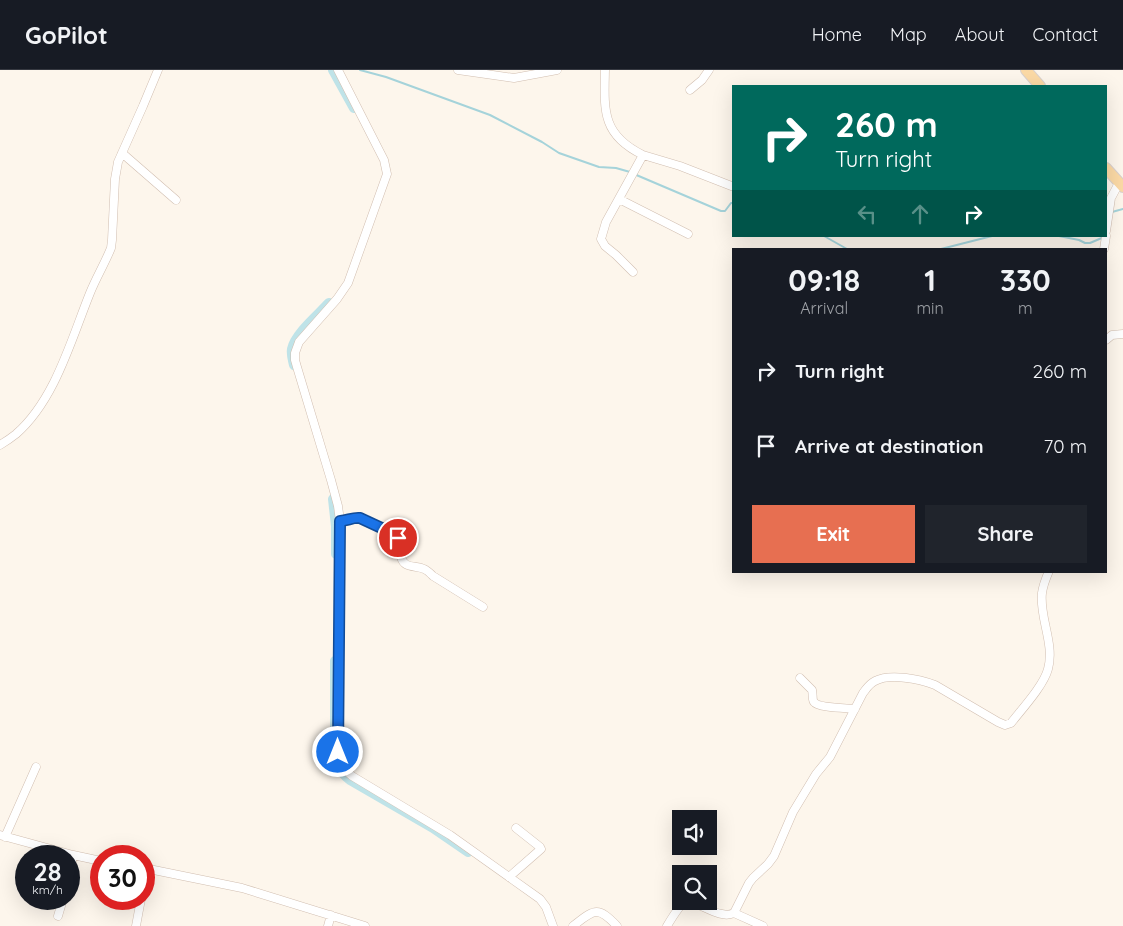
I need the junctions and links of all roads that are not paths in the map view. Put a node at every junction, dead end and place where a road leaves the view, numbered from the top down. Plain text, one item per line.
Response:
1 (158, 70) edge
2 (338, 70) edge
3 (458, 70) edge
4 (557, 70) edge
5 (605, 70) edge
6 (709, 70) edge
7 (1026, 70) edge
8 (1039, 85) edge
9 (690, 90) dead end
10 (122, 153) junction
11 (643, 155) junction
12 (1107, 169) edge
13 (1121, 185) edge
14 (732, 186) edge
15 (619, 199) junction
16 (176, 200) dead end
17 (1107, 228) edge
18 (688, 234) dead end
19 (632, 272) dead end
20 (1123, 334) edge
21 (1107, 339) edge
22 (0, 445) edge
23 (340, 521) junction
24 (1048, 573) edge
25 (483, 607) dead end
26 (800, 678) dead end
27 (855, 709) junction
28 (36, 767) dead end
29 (516, 828) dead end
30 (3, 836) edge
31 (36, 845) edge
32 (155, 871) edge
33 (509, 877) junction
34 (60, 910) edge
35 (139, 910) edge
36 (734, 913) junction
37 (58, 916) dead end
38 (331, 916) junction
39 (136, 926) edge
40 (328, 926) edge
41 (365, 926) edge
42 (553, 926) edge
43 (572, 926) edge
44 (617, 926) edge
45 (667, 926) edge
46 (763, 926) edge

1 - 10 street
2 - 23 street
3 - 4 street
5 - 11 street
6 - 9 street
7 - 8 main road
10 - 16 street
10 - 22 street
11 - 14 street
11 - 15 street
12 - 13 main road
13 - 17 street
15 - 18 street
15 - 19 street
20 - 21 street
23 - 25 street
23 - 33 street
24 - 27 street
26 - 27 street
27 - 36 street
28 - 30 street
29 - 33 street
30 - 31 street
32 - 38 street
33 - 42 street
34 - 37 street
35 - 39 street
36 - 45 street
36 - 46 street
38 - 40 street
38 - 41 street
43 - 44 street

